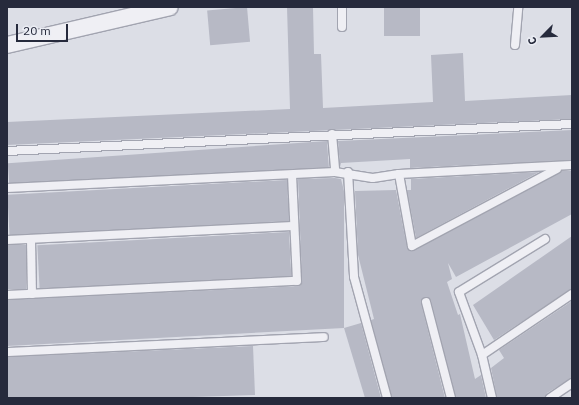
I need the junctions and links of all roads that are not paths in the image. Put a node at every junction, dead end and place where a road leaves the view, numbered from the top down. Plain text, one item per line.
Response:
1 (170, 7) edge
2 (342, 7) edge
3 (518, 7) edge
4 (342, 26) dead end
5 (7, 44) edge
6 (516, 45) dead end
7 (572, 124) edge
8 (332, 134) junction
9 (7, 151) edge
10 (572, 165) edge
11 (560, 168) junction
12 (335, 172) junction
13 (348, 172) junction
14 (292, 174) junction
15 (398, 174) junction
16 (7, 188) edge
17 (293, 226) junction
18 (31, 239) junction
19 (545, 239) dead end
20 (7, 240) edge
21 (32, 294) junction
22 (572, 294) edge
23 (7, 295) edge
24 (426, 302) dead end
25 (324, 337) dead end
26 (7, 352) edge
27 (482, 355) junction
28 (572, 383) edge
29 (387, 398) edge
30 (451, 398) edge
31 (492, 398) edge
32 (550, 398) edge

1 - 5 street
2 - 4 lane
3 - 6 lane
7 - 8 lane
8 - 9 lane
8 - 12 lane
10 - 11 lane
11 - 15 lane
11 - 15 lane
12 - 13 lane
12 - 14 lane
13 - 15 lane
13 - 29 lane
14 - 16 lane
14 - 17 lane
17 - 18 lane
17 - 21 lane
18 - 20 lane
18 - 21 lane
19 - 27 lane
21 - 23 lane
22 - 27 lane
24 - 30 lane
25 - 26 lane
27 - 31 lane
28 - 32 lane

